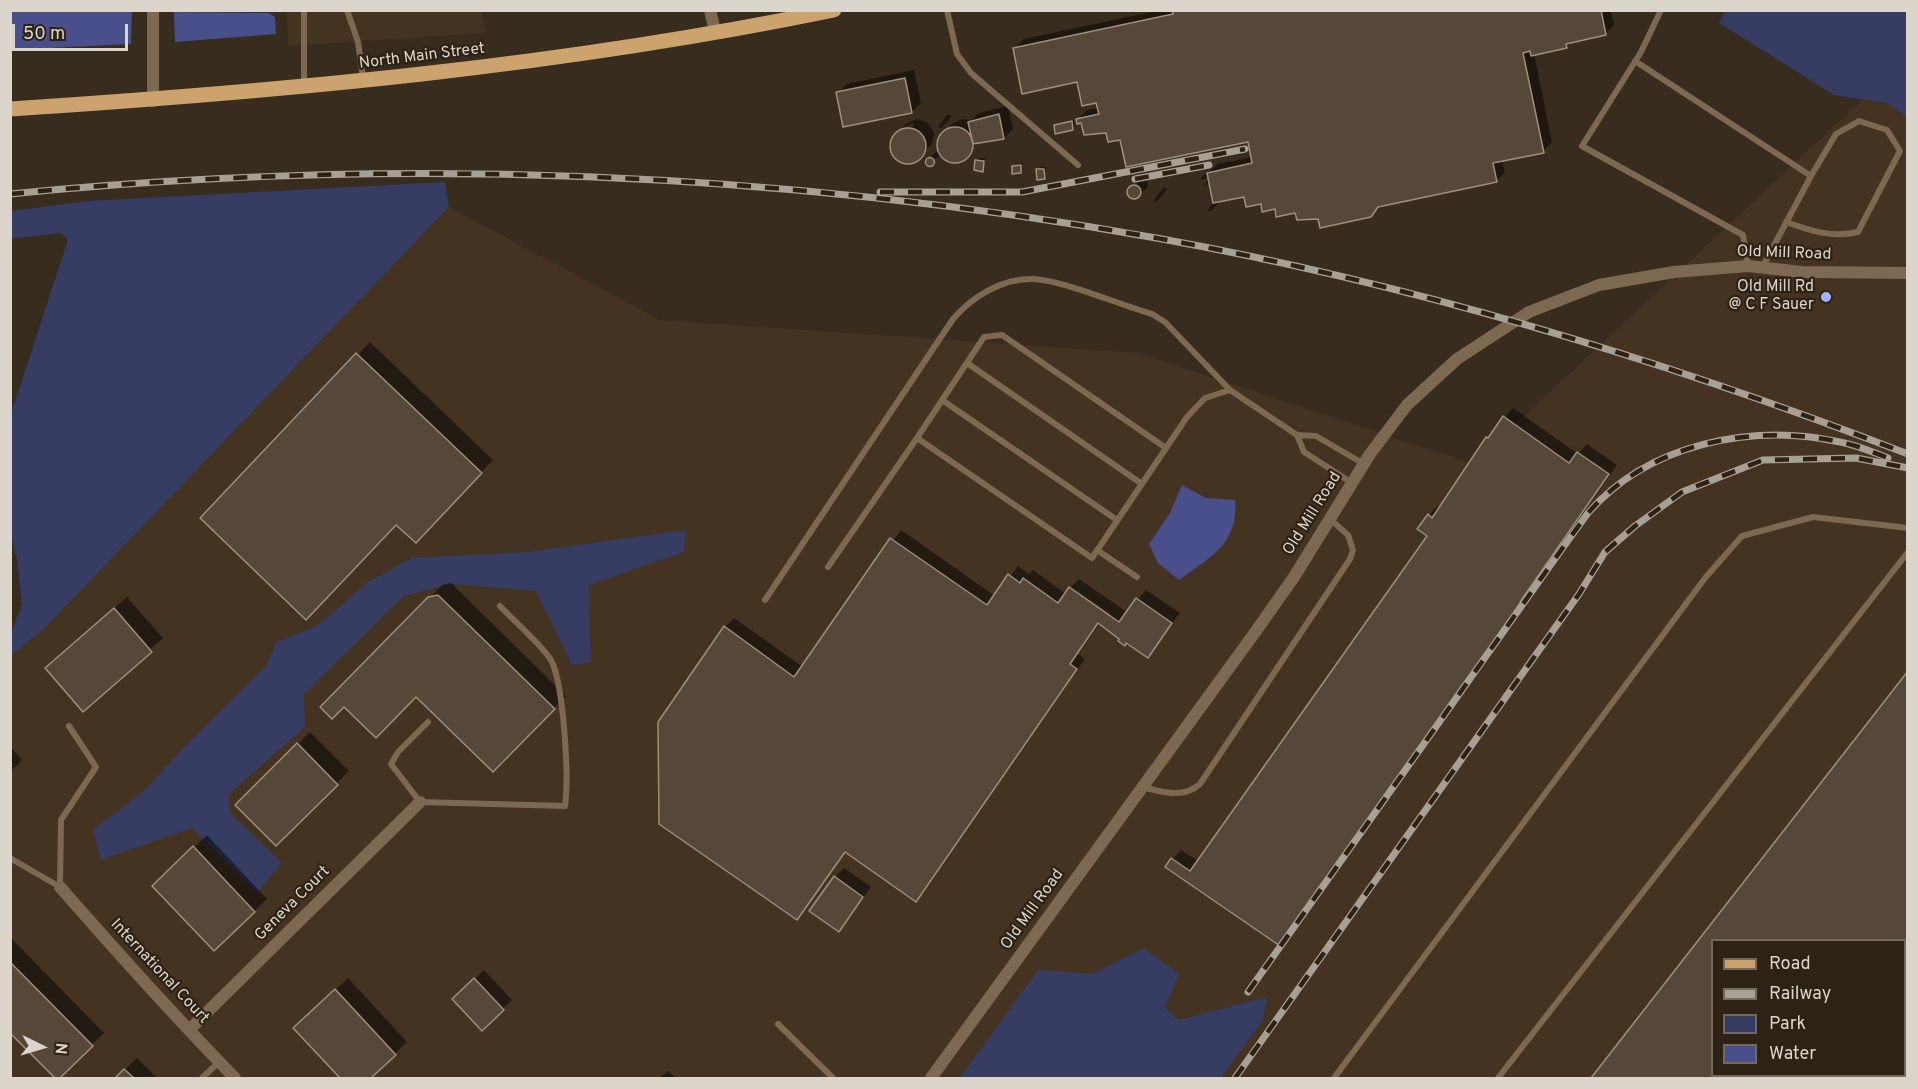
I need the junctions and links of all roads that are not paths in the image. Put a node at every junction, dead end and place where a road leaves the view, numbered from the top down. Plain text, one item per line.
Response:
1 (153, 10) edge
2 (304, 10) edge
3 (347, 10) edge
4 (710, 10) edge
5 (834, 10) edge
6 (947, 10) edge
7 (1661, 10) edge
8 (715, 31) junction
9 (1635, 61) junction
10 (364, 82) junction
11 (304, 88) junction
12 (153, 101) junction
13 (10, 110) edge
14 (1078, 165) dead end
15 (1811, 176) junction
16 (1786, 222) junction
17 (1748, 266) junction
18 (1762, 268) junction
19 (1908, 273) edge
20 (967, 363) junction
21 (1230, 390) junction
22 (942, 400) junction
23 (1297, 435) junction
24 (917, 438) junction
25 (1166, 448) junction
26 (1364, 464) junction
27 (1352, 483) junction
28 (1142, 484) junction
29 (1330, 518) junction
30 (1117, 520) junction
31 (1908, 528) edge
32 (1097, 550) junction
33 (1908, 552) edge
34 (828, 567) dead end
35 (1137, 577) dead end
36 (765, 600) dead end
37 (500, 606) dead end
38 (428, 722) dead end
39 (69, 726) dead end
40 (1142, 787) junction
41 (420, 802) junction
42 (10, 858) edge
43 (60, 887) junction
44 (778, 1024) dead end
45 (190, 1029) junction
46 (219, 1062) junction
47 (202, 1078) edge
48 (235, 1078) edge
49 (833, 1078) edge
50 (931, 1078) edge
51 (1334, 1078) edge
52 (1498, 1078) edge

1 - 12 street
2 - 11 lane
3 - 10 lane
4 - 8 street
5 - 8 main road, North Main Street
6 - 14 lane
7 - 9 lane
8 - 10 main road, North Main Street
9 - 15 lane
9 - 17 lane
10 - 11 main road, North Main Street
11 - 12 main road, North Main Street
12 - 13 main road, North Main Street
15 - 16 lane
15 - 16 lane
16 - 18 lane
17 - 18 street, Old Mill Road
17 - 26 street, Old Mill Road
18 - 19 street, Old Mill Road
20 - 22 lane
20 - 25 lane
20 - 28 lane
21 - 23 lane
21 - 25 lane
21 - 36 lane
22 - 24 lane
22 - 30 lane
23 - 26 lane
23 - 27 lane
24 - 32 lane
24 - 34 lane
25 - 28 lane
26 - 27 street, Old Mill Road
27 - 29 street, Old Mill Road
28 - 30 lane
29 - 40 street, Old Mill Road
29 - 40 lane
30 - 32 lane
31 - 51 lane
32 - 35 lane
33 - 52 lane
37 - 41 lane
38 - 41 lane
39 - 43 lane
40 - 50 street, Old Mill Road
41 - 45 street, Geneva Court
42 - 43 lane
43 - 45 street, International Court
44 - 49 lane
45 - 46 street, International Court
46 - 47 lane
46 - 48 street, International Court

